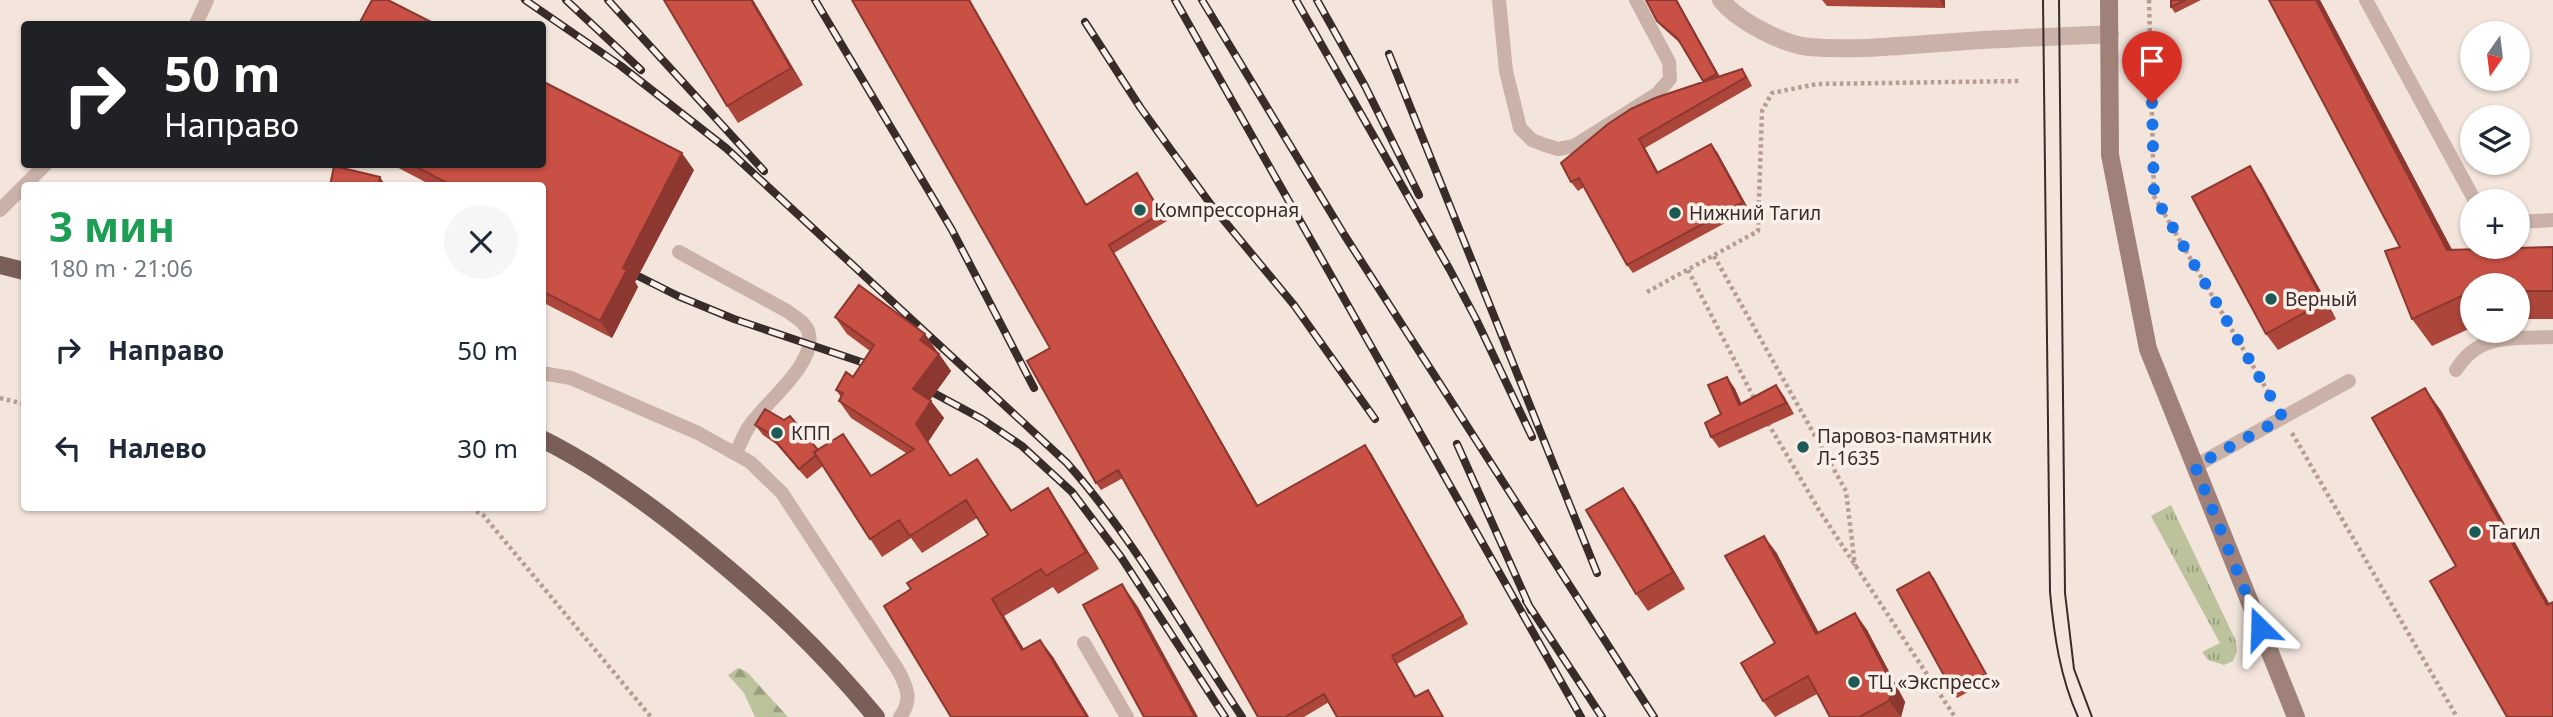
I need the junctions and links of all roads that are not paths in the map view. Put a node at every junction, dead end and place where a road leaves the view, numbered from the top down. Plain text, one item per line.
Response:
1 (206, 0) edge
2 (1499, 0) edge
3 (1636, 0) edge
4 (1721, 0) edge
5 (2109, 0) edge
6 (2366, 0) edge
7 (197, 21) edge
8 (2110, 34) junction
9 (42, 168) edge
10 (28, 182) edge
11 (2468, 189) edge
12 (21, 190) edge
13 (0, 211) edge
14 (2553, 220) edge
15 (2530, 221) edge
16 (679, 252) dead end
17 (0, 265) edge
18 (21, 270) edge
19 (2553, 337) edge
20 (2456, 370) dead end
21 (546, 374) edge
22 (2349, 381) dead end
23 (546, 441) edge
24 (736, 453) junction
25 (2195, 466) junction
26 (1084, 643) dead end
27 (876, 717) edge
28 (900, 717) edge
29 (1127, 717) edge
30 (2296, 717) edge

1 - 7 lane
2 - 3 lane
4 - 8 street
5 - 8 main road
6 - 11 lane
8 - 25 main road
9 - 10 lane
12 - 13 lane
14 - 15 lane
16 - 24 lane
17 - 18 main road
19 - 20 lane
21 - 24 lane
22 - 25 lane
23 - 27 main road
24 - 28 lane
25 - 30 main road
26 - 29 lane

